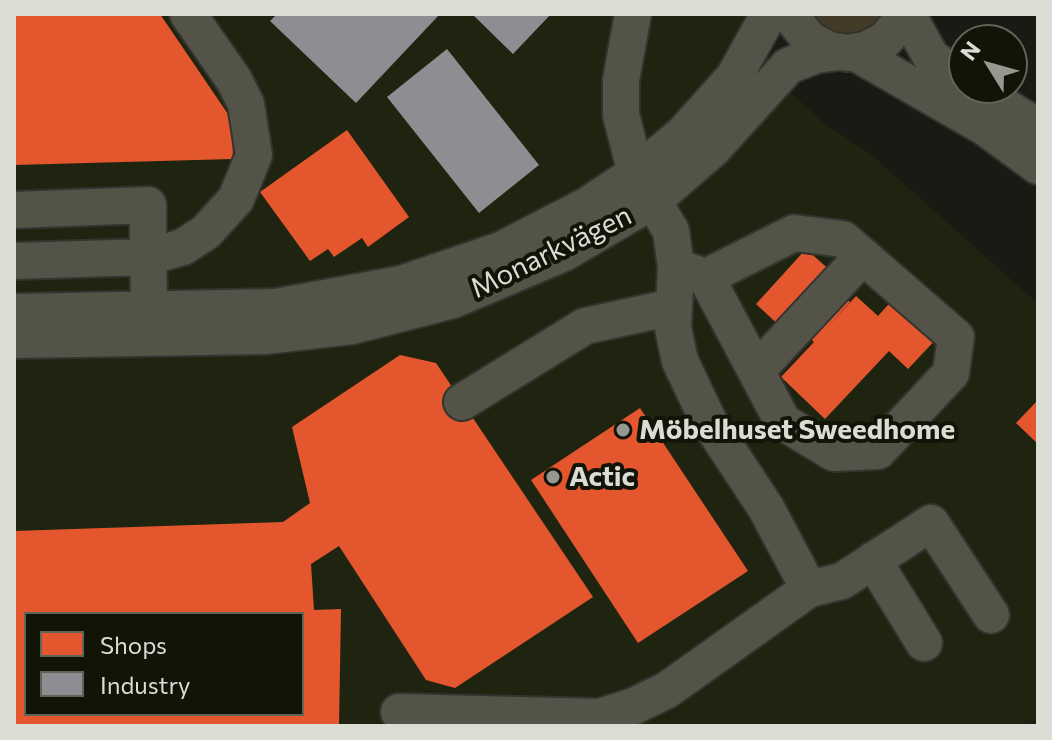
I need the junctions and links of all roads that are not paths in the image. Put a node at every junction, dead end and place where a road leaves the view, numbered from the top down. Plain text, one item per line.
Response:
1 (188, 14) edge
2 (633, 14) edge
3 (769, 14) edge
4 (789, 14) edge
5 (907, 14) edge
6 (846, 52) junction
7 (948, 70) edge
8 (1001, 104) edge
9 (1038, 127) edge
10 (1038, 166) edge
11 (645, 186) junction
12 (14, 210) edge
13 (863, 256) junction
14 (148, 257) junction
15 (14, 261) edge
16 (691, 272) junction
17 (673, 307) junction
18 (14, 312) edge
19 (149, 323) junction
20 (14, 340) edge
21 (756, 371) junction
22 (462, 402) dead end
23 (873, 560) junction
24 (809, 589) junction
25 (991, 615) dead end
26 (924, 643) dead end
27 (399, 712) dead end

1 - 14 street
2 - 11 street
3 - 11 street, Monarkvägen
4 - 6 street
5 - 6 street, Monarkvägen
5 - 7 street
6 - 10 street
6 - 11 street, Monarkvägen
8 - 9 street
11 - 16 street
11 - 19 street, Monarkvägen
12 - 14 street
13 - 16 street
13 - 21 street
13 - 21 street
14 - 15 street
14 - 19 street
16 - 17 street
16 - 21 street
17 - 22 street
17 - 24 street
18 - 19 street, Monarkvägen
19 - 20 street, Monarkvägen
23 - 24 street
23 - 25 street
23 - 26 street
24 - 27 street

